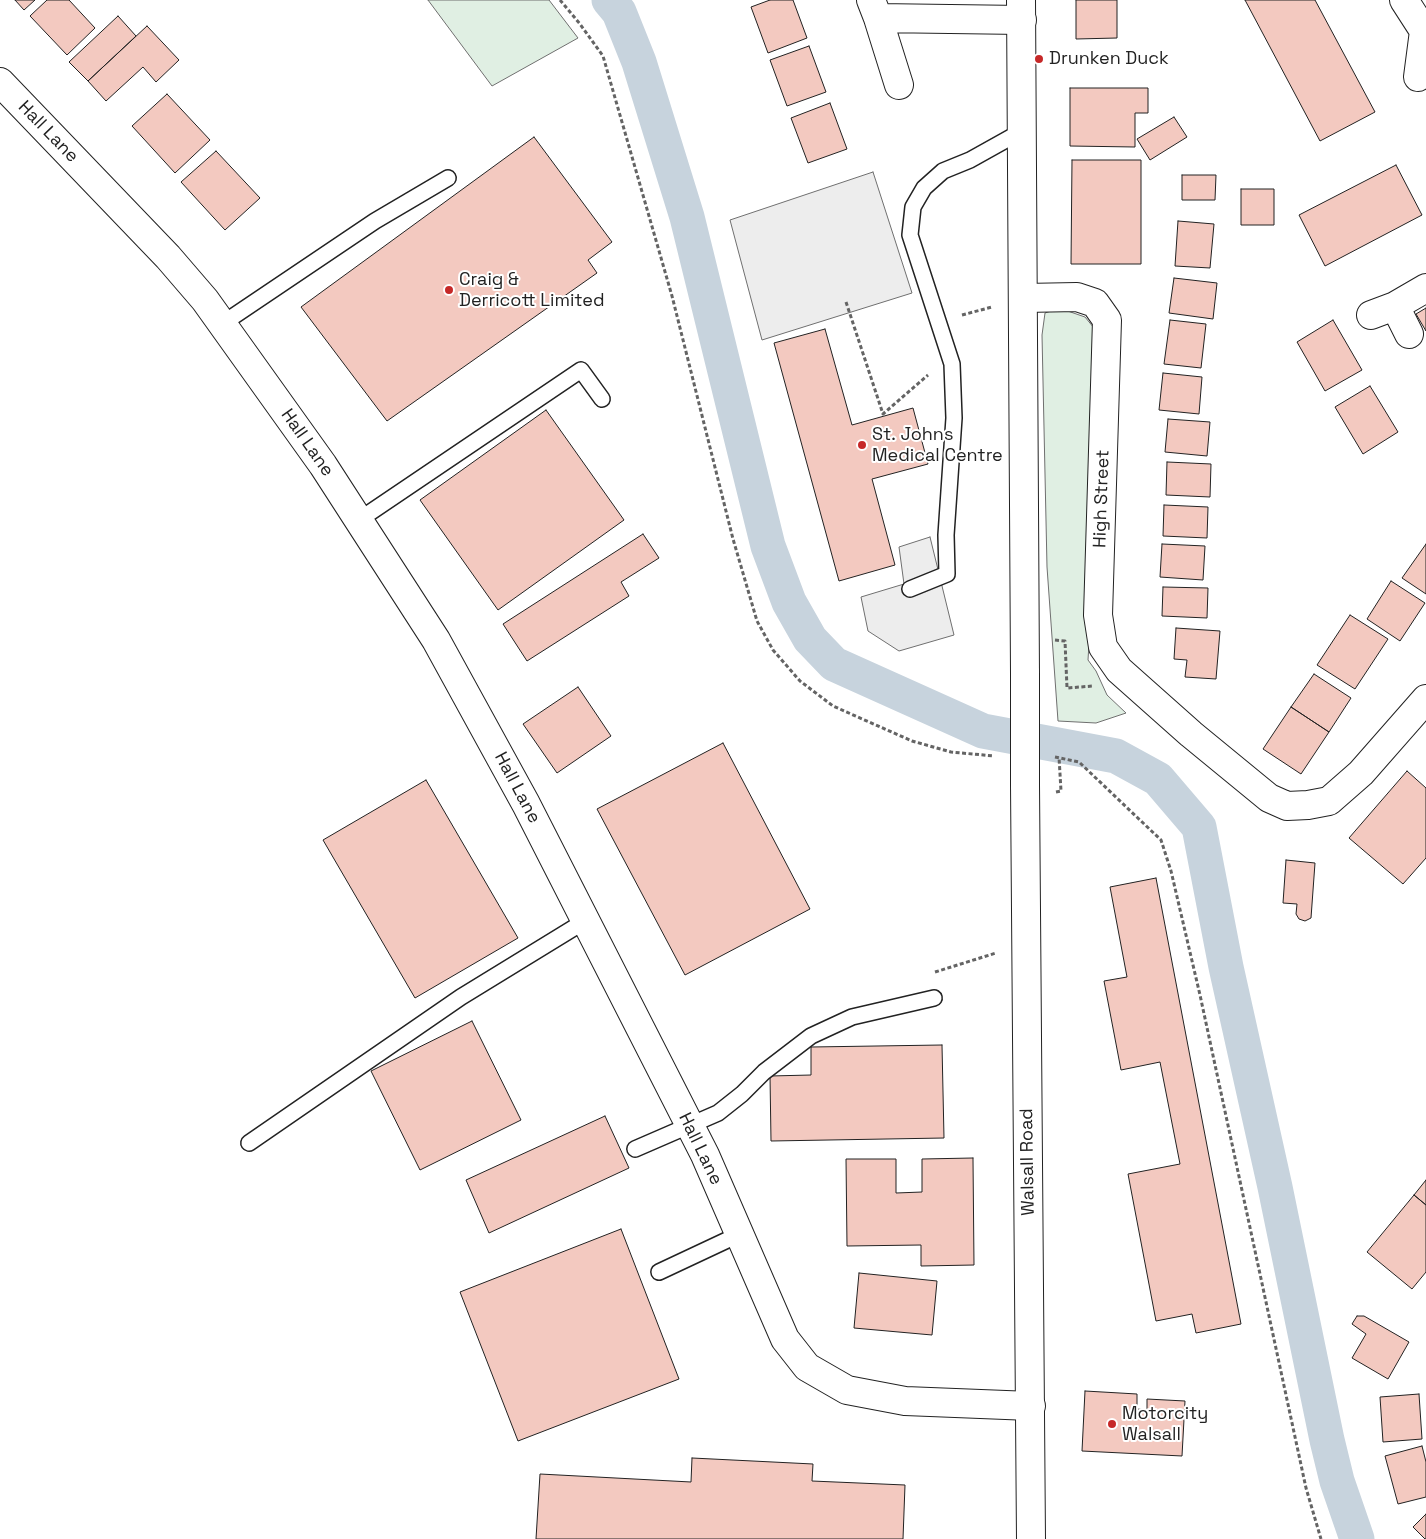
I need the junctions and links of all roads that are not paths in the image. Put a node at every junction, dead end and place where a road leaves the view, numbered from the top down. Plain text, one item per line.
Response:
1 (1404, 0) edge
2 (875, 9) edge
3 (1022, 10) edge
4 (1425, 31) edge
5 (1418, 78) dead end
6 (0, 82) edge
7 (899, 85) dead end
8 (1022, 131) junction
9 (448, 178) dead end
10 (1426, 288) edge
11 (1024, 298) junction
12 (222, 324) junction
13 (1409, 334) dead end
14 (602, 399) dead end
15 (359, 520) junction
16 (910, 588) dead end
17 (1426, 700) edge
18 (585, 921) junction
19 (934, 998) dead end
20 (689, 1125) junction
21 (249, 1143) dead end
22 (635, 1149) dead end
23 (740, 1234) junction
24 (660, 1272) dead end
25 (1031, 1406) junction
26 (1031, 1539) edge

1 - 4 main road
2 - 3 main road
2 - 7 main road
3 - 8 main road
4 - 5 main road
6 - 12 main road, Hall Lane
8 - 11 main road
8 - 16 lane
9 - 12 lane
10 - 13 main road
11 - 17 main road, High Street
11 - 25 main road, Walsall Road, bridge
12 - 15 main road, Hall Lane
14 - 15 lane
15 - 18 main road, Hall Lane
18 - 20 main road, Hall Lane
18 - 21 lane
19 - 20 lane
20 - 22 lane
20 - 23 main road, Hall Lane
23 - 24 lane
23 - 25 main road, Hall Lane
25 - 26 main road, Walsall Road

